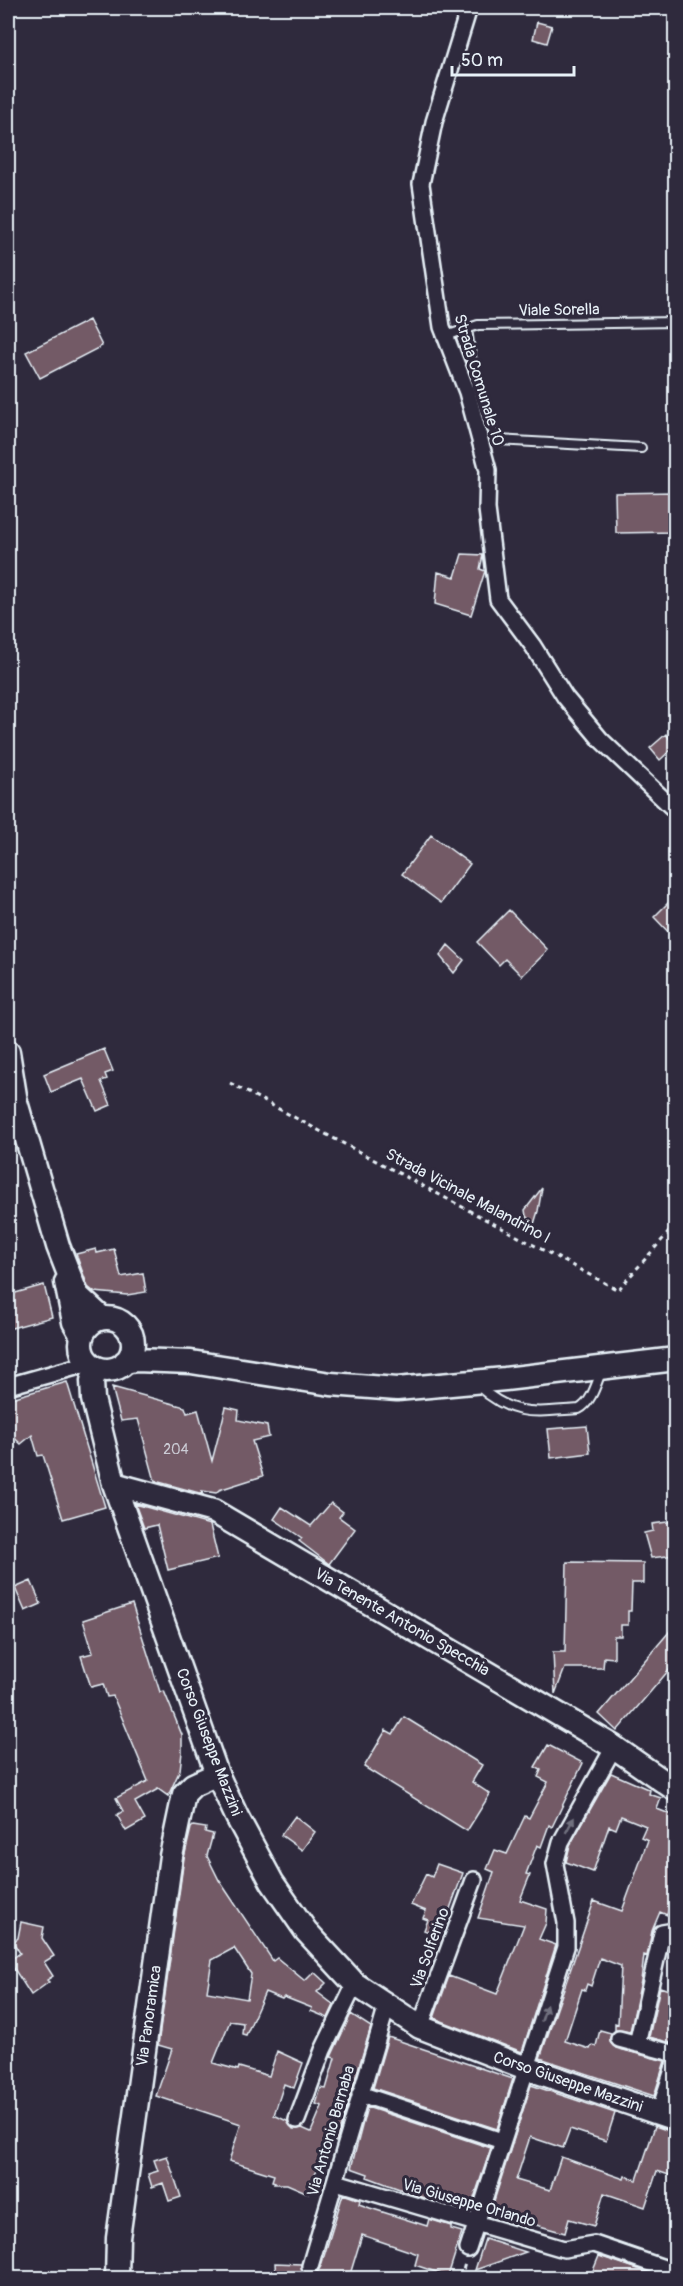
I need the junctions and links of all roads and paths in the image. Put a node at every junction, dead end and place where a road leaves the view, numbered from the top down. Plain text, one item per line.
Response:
1 (469, 8) edge
2 (675, 322) edge
3 (467, 328) junction
4 (446, 336) junction
5 (641, 448) dead end
6 (675, 811) edge
7 (8, 1052) edge
8 (230, 1083) dead end
9 (675, 1224) edge
10 (58, 1245) junction
11 (102, 1318) junction
12 (132, 1335) junction
13 (82, 1336) junction
14 (675, 1359) edge
15 (191, 1362) junction
16 (106, 1366) junction
17 (602, 1368) junction
18 (474, 1382) junction
19 (8, 1386) edge
20 (114, 1484) junction
21 (614, 1747) junction
22 (217, 1773) junction
23 (675, 1790) edge
24 (474, 1880) dead end
25 (675, 1927) edge
26 (355, 1984) junction
27 (387, 2006) junction
28 (420, 2027) junction
29 (619, 2039) dead end
30 (637, 2044) junction
31 (675, 2054) edge
32 (675, 2060) edge
33 (526, 2068) junction
34 (360, 2094) junction
35 (667, 2116) edge
36 (297, 2120) dead end
37 (502, 2140) junction
38 (336, 2182) junction
39 (476, 2224) junction
40 (468, 2249) dead end
41 (310, 2266) dead end
42 (675, 2272) edge
43 (117, 2278) edge

1 - 4 street, Strada Comunale 10
2 - 3 lane, Viale Sorella
3 - 4 lane, Viale Sorella
3 - 5 lane
4 - 6 street, Strada Comunale 10
7 - 10 main road
8 - 9 path, Strada Vicinale Malandrino I
10 - 11 main road
10 - 13 main road
11 - 12 main road
11 - 13 main road
12 - 15 main road
12 - 16 main road
13 - 16 main road
14 - 17 main road
15 - 16 main road
15 - 18 main road
16 - 19 street
16 - 20 main road, Corso Giuseppe Mazzini
17 - 18 main road
17 - 18 lane
20 - 21 main road, Via Tenente Antonio Specchia
20 - 22 main road, Corso Giuseppe Mazzini
21 - 23 main road, Via Tenente Antonio Specchia
33 -> 21 street
22 - 26 main road, Corso Giuseppe Mazzini
22 - 43 main road, Via Panoramica
24 - 28 street, Via Solferino
25 - 30 street
26 - 27 main road, Corso Giuseppe Mazzini
26 - 36 street
27 - 28 main road, Corso Giuseppe Mazzini
27 - 34 street, Via Antonio Barnaba
28 - 33 main road, Corso Giuseppe Mazzini
29 - 30 street
30 - 31 street
32 - 35 street
33 - 35 main road, Corso Giuseppe Mazzini
33 - 37 street
34 - 37 street
34 - 38 street, Via Antonio Barnaba
37 - 39 street
38 - 39 street, Via Giuseppe Orlando
38 - 41 street, Via Antonio Barnaba
39 - 40 street
39 - 42 street, Via Giuseppe Orlando

